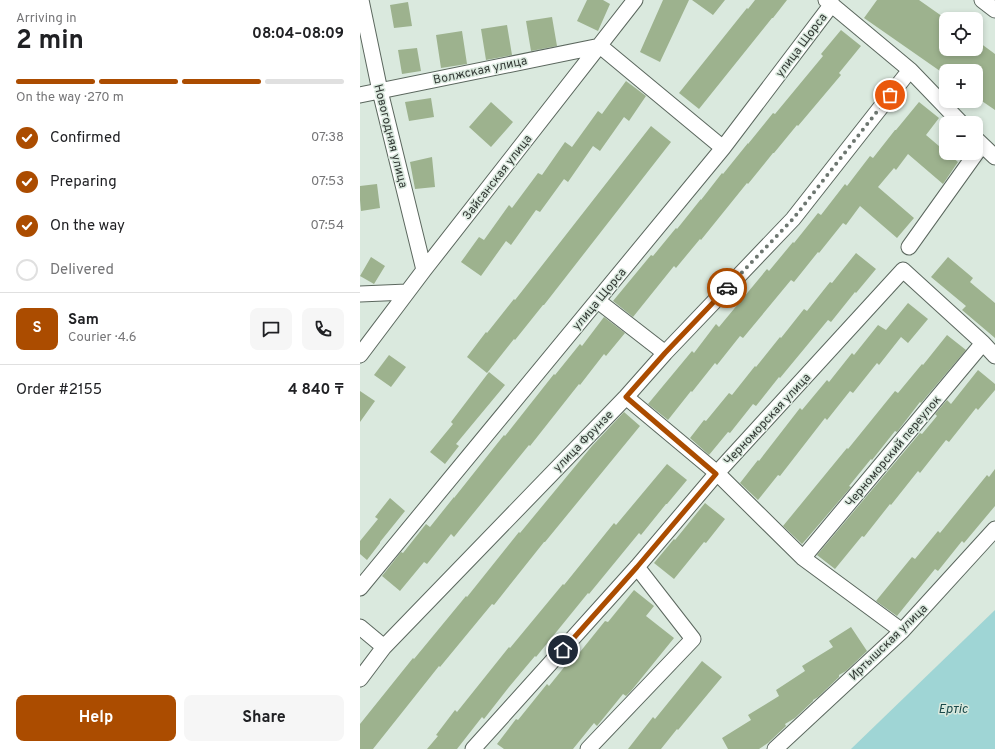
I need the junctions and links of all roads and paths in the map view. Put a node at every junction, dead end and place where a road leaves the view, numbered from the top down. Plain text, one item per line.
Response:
1 (361, 0) edge
2 (635, 0) edge
3 (982, 0) edge
4 (829, 2) edge
5 (995, 10) edge
6 (600, 46) junction
7 (910, 70) junction
8 (380, 91) junction
9 (360, 95) edge
10 (954, 116) edge
11 (983, 146) edge
12 (723, 148) junction
13 (995, 157) edge
14 (967, 160) edge
15 (909, 247) dead end
16 (424, 270) junction
17 (408, 292) junction
18 (360, 294) edge
19 (598, 301) junction
20 (983, 343) junction
21 (665, 353) junction
22 (360, 355) edge
23 (995, 356) edge
24 (626, 397) junction
25 (716, 474) junction
26 (995, 529) edge
27 (803, 558) junction
28 (637, 567) junction
29 (360, 588) edge
30 (360, 627) edge
31 (902, 631) junction
32 (384, 647) junction
33 (360, 679) edge
34 (478, 747) edge
35 (588, 749) edge
36 (775, 749) edge

1 - 8 street, Новогодняя улица
2 - 6 street, Зайсанская улица
3 - 5 street
4 - 7 street
4 - 12 street, улица Щорса
6 - 8 street, Волжская улица
6 - 12 street
6 - 16 street, Зайсанская улица
7 - 10 street
7 - 21 street, улица Фрунзе
8 - 9 street, Волжская улица
8 - 16 street, Новогодняя улица
11 - 13 street
12 - 19 street, улица Щорса
14 - 15 street
16 - 17 street, Зайсанская улица
17 - 18 street
17 - 22 street, Зайсанская улица
19 - 21 street
19 - 29 street, улица Щорса
20 - 23 street
20 - 25 street, Черноморская улица
20 - 27 street, Черноморский переулок
21 - 24 street, улица Фрунзе
24 - 25 street
24 - 32 street, улица Фрунзе
25 - 27 street
25 - 28 street, Черноморская улица
26 - 31 street, Иртышская улица
27 - 31 street
28 - 34 street, Черноморская улица
28 - 35 street
30 - 32 street
31 - 36 street, Иртышская улица
32 - 33 street, улица Фрунзе

